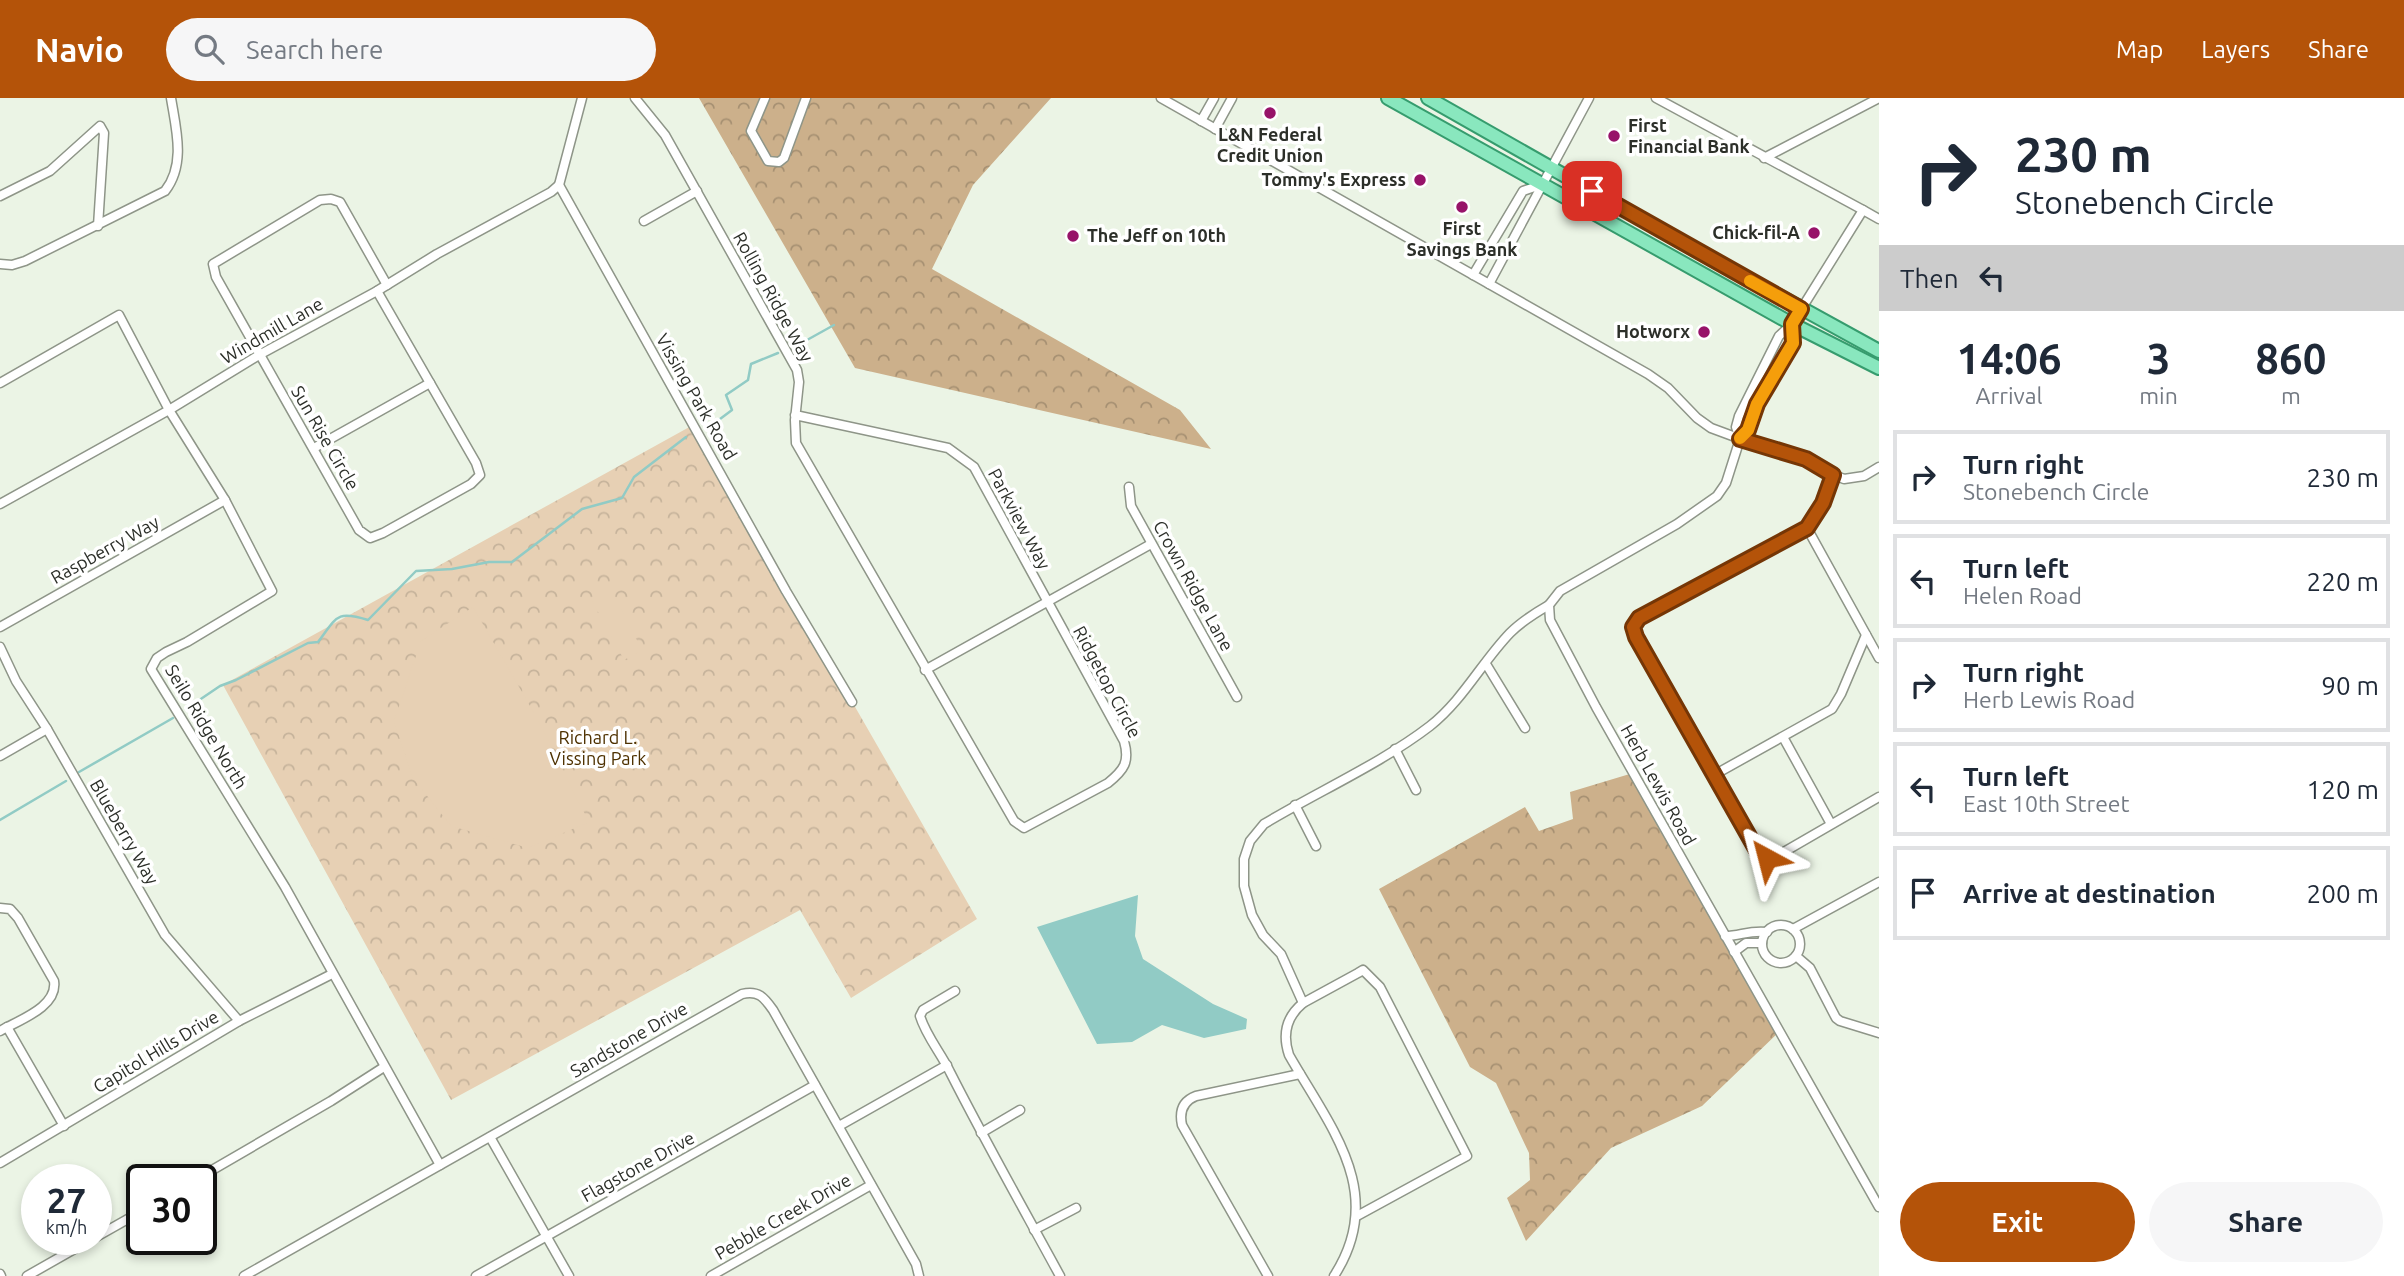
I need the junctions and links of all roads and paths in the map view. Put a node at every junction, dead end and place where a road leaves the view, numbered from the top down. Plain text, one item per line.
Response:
1 (171, 98) edge
2 (582, 98) edge
3 (635, 98) edge
4 (765, 98) edge
5 (806, 98) edge
6 (1161, 98) edge
7 (1214, 98) edge
8 (1232, 98) edge
9 (1388, 98) edge
10 (1428, 98) edge
11 (1589, 98) edge
12 (1656, 98) edge
13 (1879, 98) edge
14 (1200, 121) junction
15 (1215, 129) junction
16 (1765, 158) junction
17 (1552, 169) junction
18 (1543, 184) junction
19 (559, 185) junction
20 (697, 191) junction
21 (0, 195) edge
22 (1863, 210) junction
23 (1879, 219) edge
24 (644, 221) dead end
25 (99, 226) junction
26 (0, 264) edge
27 (1473, 275) junction
28 (1489, 284) junction
29 (387, 285) junction
30 (377, 291) junction
31 (1801, 309) junction
32 (1792, 324) junction
33 (1879, 351) edge
34 (259, 355) junction
35 (1879, 369) edge
36 (0, 383) edge
37 (430, 383) junction
38 (169, 410) junction
39 (795, 415) junction
40 (1740, 439) junction
41 (314, 448) junction
42 (1879, 467) edge
43 (1833, 475) junction
44 (1129, 487) dead end
45 (225, 500) junction
46 (0, 504) edge
47 (1807, 528) junction
48 (1152, 544) junction
49 (1046, 603) junction
50 (1549, 605) junction
51 (0, 626) edge
52 (1866, 635) junction
53 (0, 647) edge
54 (1879, 658) edge
55 (1486, 664) junction
56 (925, 670) junction
57 (1237, 697) dead end
58 (852, 702) dead end
59 (1525, 728) dead end
60 (47, 729) junction
61 (1783, 737) junction
62 (1395, 749) junction
63 (0, 756) edge
64 (1714, 775) junction
65 (1416, 790) dead end
66 (1879, 797) edge
67 (1295, 805) junction
68 (1831, 824) junction
69 (1316, 846) dead end
70 (1879, 881) edge
71 (0, 908) edge
72 (1793, 929) junction
73 (1767, 932) junction
74 (1725, 936) junction
75 (1762, 943) junction
76 (1734, 952) junction
77 (1796, 956) junction
78 (332, 974) junction
79 (955, 990) dead end
80 (1303, 1003) junction
81 (239, 1021) junction
82 (3, 1029) edge
83 (1879, 1033) edge
84 (947, 1065) junction
85 (384, 1067) junction
86 (1300, 1074) junction
87 (815, 1085) junction
88 (1020, 1110) dead end
89 (64, 1126) junction
90 (839, 1126) junction
91 (981, 1133) junction
92 (490, 1137) junction
93 (0, 1163) edge
94 (440, 1165) junction
95 (217, 1167) edge
96 (872, 1185) junction
97 (1879, 1207) edge
98 (1076, 1208) dead end
99 (1357, 1216) junction
100 (1034, 1230) junction
101 (547, 1236) junction
102 (64, 1255) edge
103 (27, 1276) edge
104 (244, 1276) edge
105 (477, 1276) edge
106 (569, 1276) edge
107 (711, 1276) edge
108 (919, 1276) edge
109 (1060, 1276) edge
110 (1268, 1276) edge
111 (1334, 1276) edge

1 - 25 street
2 - 19 street
3 - 20 street, Rolling Ridge Way
4 - 5 street
6 - 14 street
7 - 14 street
8 - 15 street
9 - 18 main road
10 - 17 main road
11 - 17 street
12 - 16 street
13 - 16 street
14 - 15 street
15 - 27 street
16 - 22 street
17 - 18 street
17 - 31 main road
18 - 27 street
18 - 28 street
18 - 32 main road
19 - 29 street, Windmill Lane
19 - 58 street, Vissing Park Road
20 - 24 street
20 - 39 street, Rolling Ridge Way
21 - 25 street
22 - 23 street
22 - 31 street
25 - 26 street
27 - 28 street
28 - 40 street
29 - 30 street, Windmill Lane
29 - 34 street, Sun Rise Circle
30 - 34 street, Windmill Lane
30 - 37 street, Sun Rise Circle
31 - 32 street
31 - 33 main road
32 - 35 main road
32 - 40 street
32 - 40 street
34 - 38 street, Windmill Lane
34 - 41 street, Sun Rise Circle
36 - 38 street, Seilo Ridge North
37 - 41 street
37 - 41 street, Sun Rise Circle
38 - 45 street, Seilo Ridge North
38 - 46 street, Windmill Lane
39 - 49 street, Parkview Way
39 - 56 street, Rolling Ridge Way
40 - 43 street
40 - 50 street
42 - 43 street
43 - 47 street
44 - 48 street, Crown Ridge Lane
45 - 51 street, Raspberry Way
45 - 78 street, Seilo Ridge North
47 - 52 street
47 - 64 street
48 - 49 street
48 - 57 street, Crown Ridge Lane
49 - 56 street
49 - 56 street, Ridgetop Circle
50 - 55 street
50 - 74 street, Herb Lewis Road
52 - 54 street
52 - 61 street
53 - 60 street, Blueberry Way
55 - 59 street
55 - 62 street
60 - 63 street
60 - 81 street, Blueberry Way
61 - 64 street
61 - 68 street
62 - 65 street
62 - 67 street
64 - 68 street
66 - 68 street
67 - 69 street
67 - 80 street
70 - 72 street
71 - 82 street
72 - 73 street
72 - 77 street
73 - 74 street
73 - 75 street
74 - 76 street, Herb Lewis Road
75 - 76 street
75 - 77 street
76 - 97 street, Herb Lewis Road
77 - 83 street
78 - 81 street, Capitol Hills Drive
78 - 85 street, Seilo Ridge North
79 - 84 street
80 - 86 street
80 - 99 street
81 - 89 street, Capitol Hills Drive
82 - 89 street
84 - 90 street
84 - 91 street
85 - 94 street, Seilo Ridge North
85 - 95 street
86 - 99 street
86 - 110 street
87 - 90 street, Sandstone Drive
87 - 92 street, Sandstone Drive
87 - 101 street, Flagstone Drive
88 - 91 street
89 - 93 street, Capitol Hills Drive
90 - 96 street, Sandstone Drive
91 - 100 street
92 - 94 street, Sandstone Drive
92 - 101 street
94 - 104 street, Sandstone Drive
96 - 107 street, Pebble Creek Drive
96 - 108 street, Sandstone Drive
98 - 100 street
99 - 111 street
100 - 109 street
101 - 105 street, Flagstone Drive
101 - 106 street
102 - 103 street

